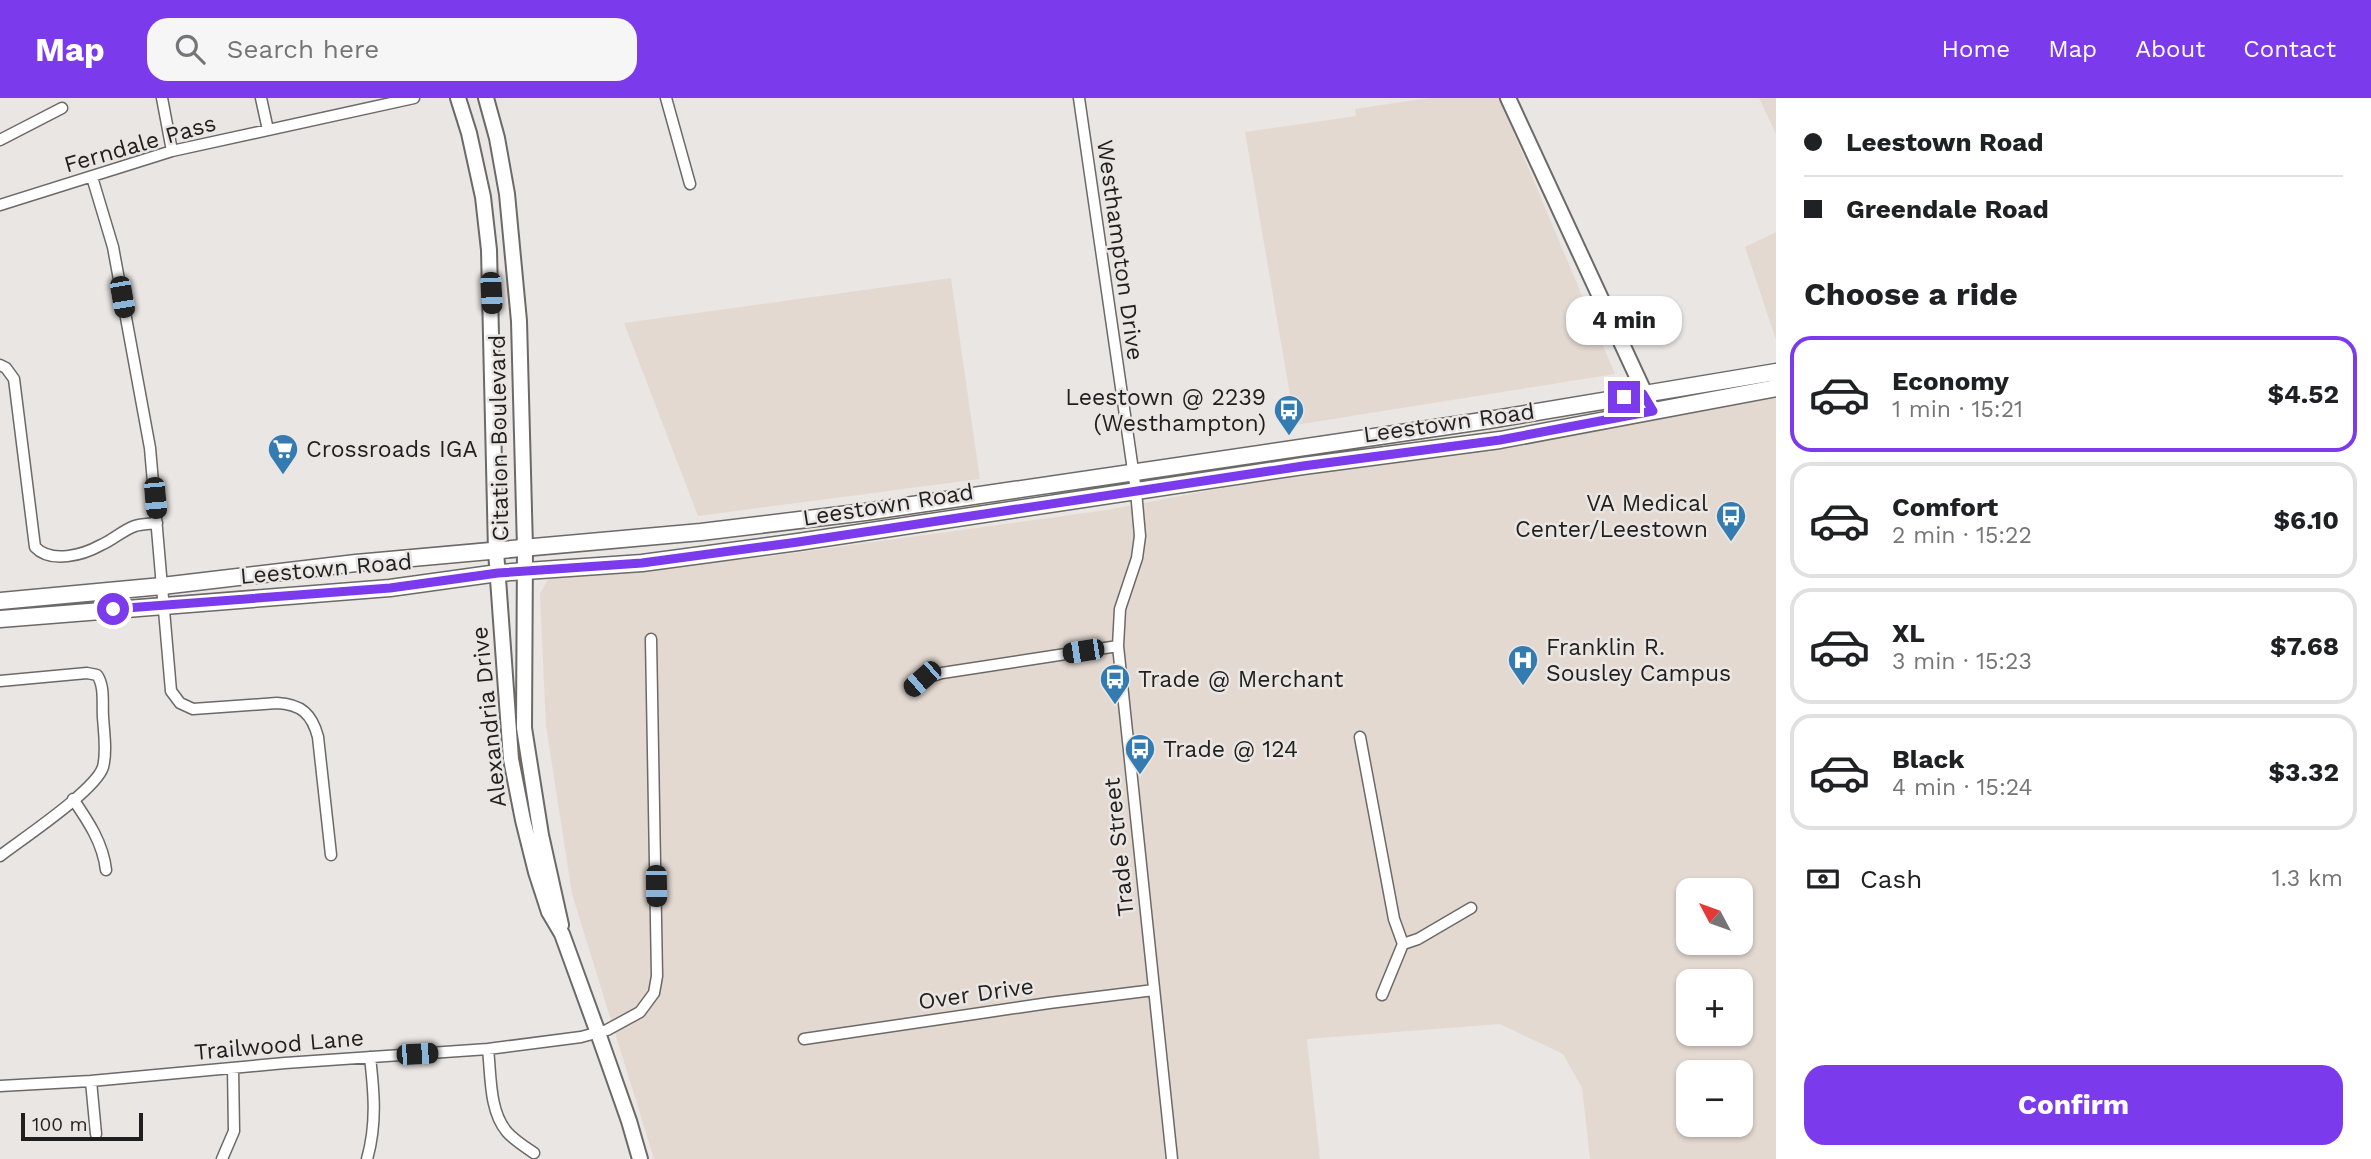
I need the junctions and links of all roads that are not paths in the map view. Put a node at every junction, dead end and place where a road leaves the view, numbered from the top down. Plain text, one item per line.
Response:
1 (162, 98) edge
2 (261, 98) edge
3 (414, 98) edge
4 (458, 98) edge
5 (485, 98) edge
6 (666, 98) edge
7 (1079, 98) edge
8 (1508, 98) edge
9 (62, 108) dead end
10 (268, 130) junction
11 (0, 140) edge
12 (172, 151) junction
13 (92, 177) junction
14 (690, 184) dead end
15 (0, 205) edge
16 (0, 365) edge
17 (1776, 372) edge
18 (1776, 388) edge
19 (1643, 394) junction
20 (1653, 411) junction
21 (1133, 473) junction
22 (1136, 491) junction
23 (157, 523) junction
24 (525, 548) junction
25 (496, 551) junction
26 (524, 571) junction
27 (498, 573) junction
28 (162, 586) junction
29 (0, 601) edge
30 (164, 605) junction
31 (0, 619) edge
32 (651, 639) dead end
33 (1118, 646) junction
34 (0, 681) edge
35 (911, 689) dead end
36 (1360, 737) dead end
37 (73, 799) junction
38 (331, 855) dead end
39 (0, 856) edge
40 (106, 870) dead end
41 (1471, 908) dead end
42 (562, 933) junction
43 (1403, 944) junction
44 (1154, 990) junction
45 (1382, 995) dead end
46 (598, 1033) junction
47 (804, 1039) dead end
48 (488, 1049) junction
49 (370, 1057) junction
50 (233, 1068) junction
51 (91, 1081) junction
52 (0, 1086) edge
53 (96, 1134) dead end
54 (534, 1153) dead end
55 (222, 1159) edge
56 (367, 1159) edge
57 (640, 1159) edge
58 (1172, 1159) edge

1 - 12 street
2 - 10 street
3 - 10 street, Ferndale Pass
4 - 25 street, Citation Boulevard
5 - 24 street, Citation Boulevard
6 - 14 street
7 - 21 street, Westhampton Drive
8 - 19 street
9 - 11 street
10 - 12 street, Ferndale Pass
12 - 13 street, Ferndale Pass
13 - 15 street, Ferndale Pass
13 - 23 street
16 - 23 street
17 - 19 main road, Leestown Road
18 - 20 main road, Leestown Road
19 - 20 street
19 - 21 main road, Leestown Road
20 - 22 main road, Leestown Road
21 - 22 street, Westhampton Drive
21 - 24 main road, Leestown Road
22 - 26 main road, Leestown Road
22 - 33 street, Trade Street
23 - 28 street
24 - 25 main road, Leestown Road
24 - 26 street, Citation Boulevard
25 - 27 street, Citation Boulevard
25 - 28 main road, Leestown Road
26 - 27 main road, Leestown Road
26 - 42 street, Alexandria Drive
27 - 30 main road, Leestown Road
27 - 42 street, Alexandria Drive
28 - 29 main road, Leestown Road
28 - 30 street
30 - 31 main road, Leestown Road
30 - 38 street
32 - 46 street, Trailwood Lane
33 - 35 street
33 - 44 street, Trade Street
34 - 37 street
36 - 43 street
37 - 39 street
37 - 40 street
41 - 43 street
42 - 46 street, Alexandria Drive
43 - 45 street
44 - 47 street, Over Drive
44 - 58 street, Trade Street
46 - 48 street, Trailwood Lane
46 - 57 street, Alexandria Drive
48 - 49 street, Trailwood Lane
48 - 54 street
49 - 50 street, Trailwood Lane
49 - 56 street
50 - 51 street, Trailwood Lane
50 - 55 street
51 - 52 street, Trailwood Lane
51 - 53 street

